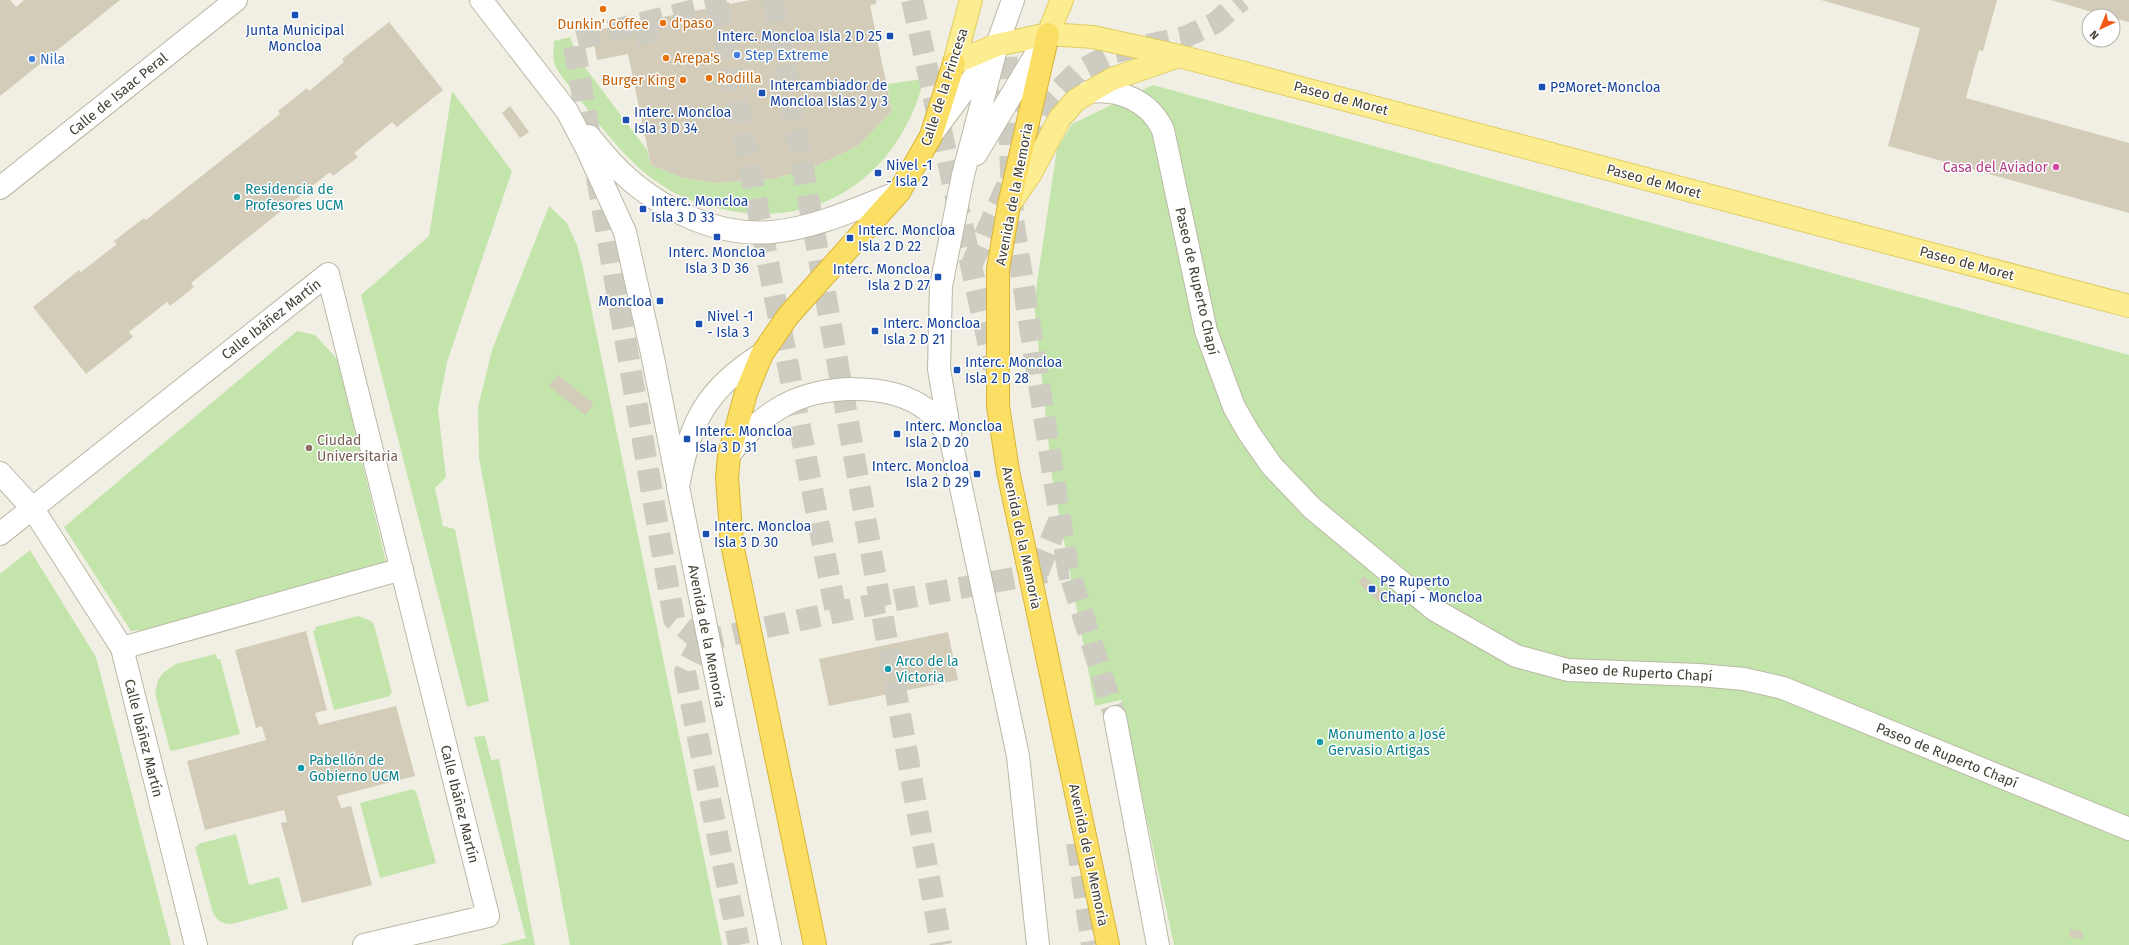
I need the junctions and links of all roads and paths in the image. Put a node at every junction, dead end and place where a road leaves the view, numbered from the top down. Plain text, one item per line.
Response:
1 (236, 0) edge
2 (481, 0) edge
3 (971, 0) edge
4 (1013, 0) edge
5 (1050, 0) edge
6 (1062, 0) edge
7 (1048, 34) junction
8 (997, 45) junction
9 (1179, 56) junction
10 (954, 63) junction
11 (1088, 92) junction
12 (567, 111) junction
13 (930, 136) junction
14 (963, 175) junction
15 (0, 188) edge
16 (899, 192) junction
17 (1009, 205) junction
18 (2129, 306) edge
19 (762, 354) junction
20 (951, 440) junction
21 (729, 455) junction
22 (0, 472) edge
23 (678, 487) junction
24 (32, 509) junction
25 (0, 534) edge
26 (402, 569) junction
27 (122, 648) junction
28 (1115, 717) tunnel mouth
29 (2129, 829) edge
30 (196, 945) edge
31 (364, 945) edge
32 (770, 945) edge
33 (815, 945) edge
34 (1038, 945) edge
35 (1108, 945) edge
36 (1158, 945) edge

1 - 15 street, Calle de Isaac Peral
2 - 12 street
3 - 10 main road, Calle de la Princesa
4 - 8 street
5 - 7 street
6 - 7 main road
7 - 8 main road, Paseo de Moret
7 - 9 main road, Paseo de Moret
7 - 14 street
7 - 17 highway, Avenida de la Memoria
8 - 10 main road, Paseo de Moret
8 - 13 street
8 - 14 street
9 - 11 main road
9 - 18 main road, Paseo de Moret
10 - 13 highway, Calle de la Princesa
11 - 17 main road
11 - 29 street, Paseo de Ruperto Chapí
12 - 16 street
12 - 23 street
13 - 16 highway, Calle de la Princesa
14 - 20 street
16 - 19 highway, Avenida de la Memoria
17 - 35 highway, Avenida de la Memoria
19 - 21 highway, Avenida de la Memoria
19 - 23 street, Avenida de la Memoria
20 - 21 street
20 - 34 street
21 - 33 highway, Avenida de la Memoria
22 - 24 street
23 - 32 street, Avenida de la Memoria
24 - 25 street, Calle Ibáñez Martín
24 - 26 street, Calle Ibáñez Martín
24 - 27 street, Calle Ibáñez Martín
26 - 27 street
26 - 31 street, Calle Ibáñez Martín
27 - 30 street, Calle Ibáñez Martín
28 - 36 street

